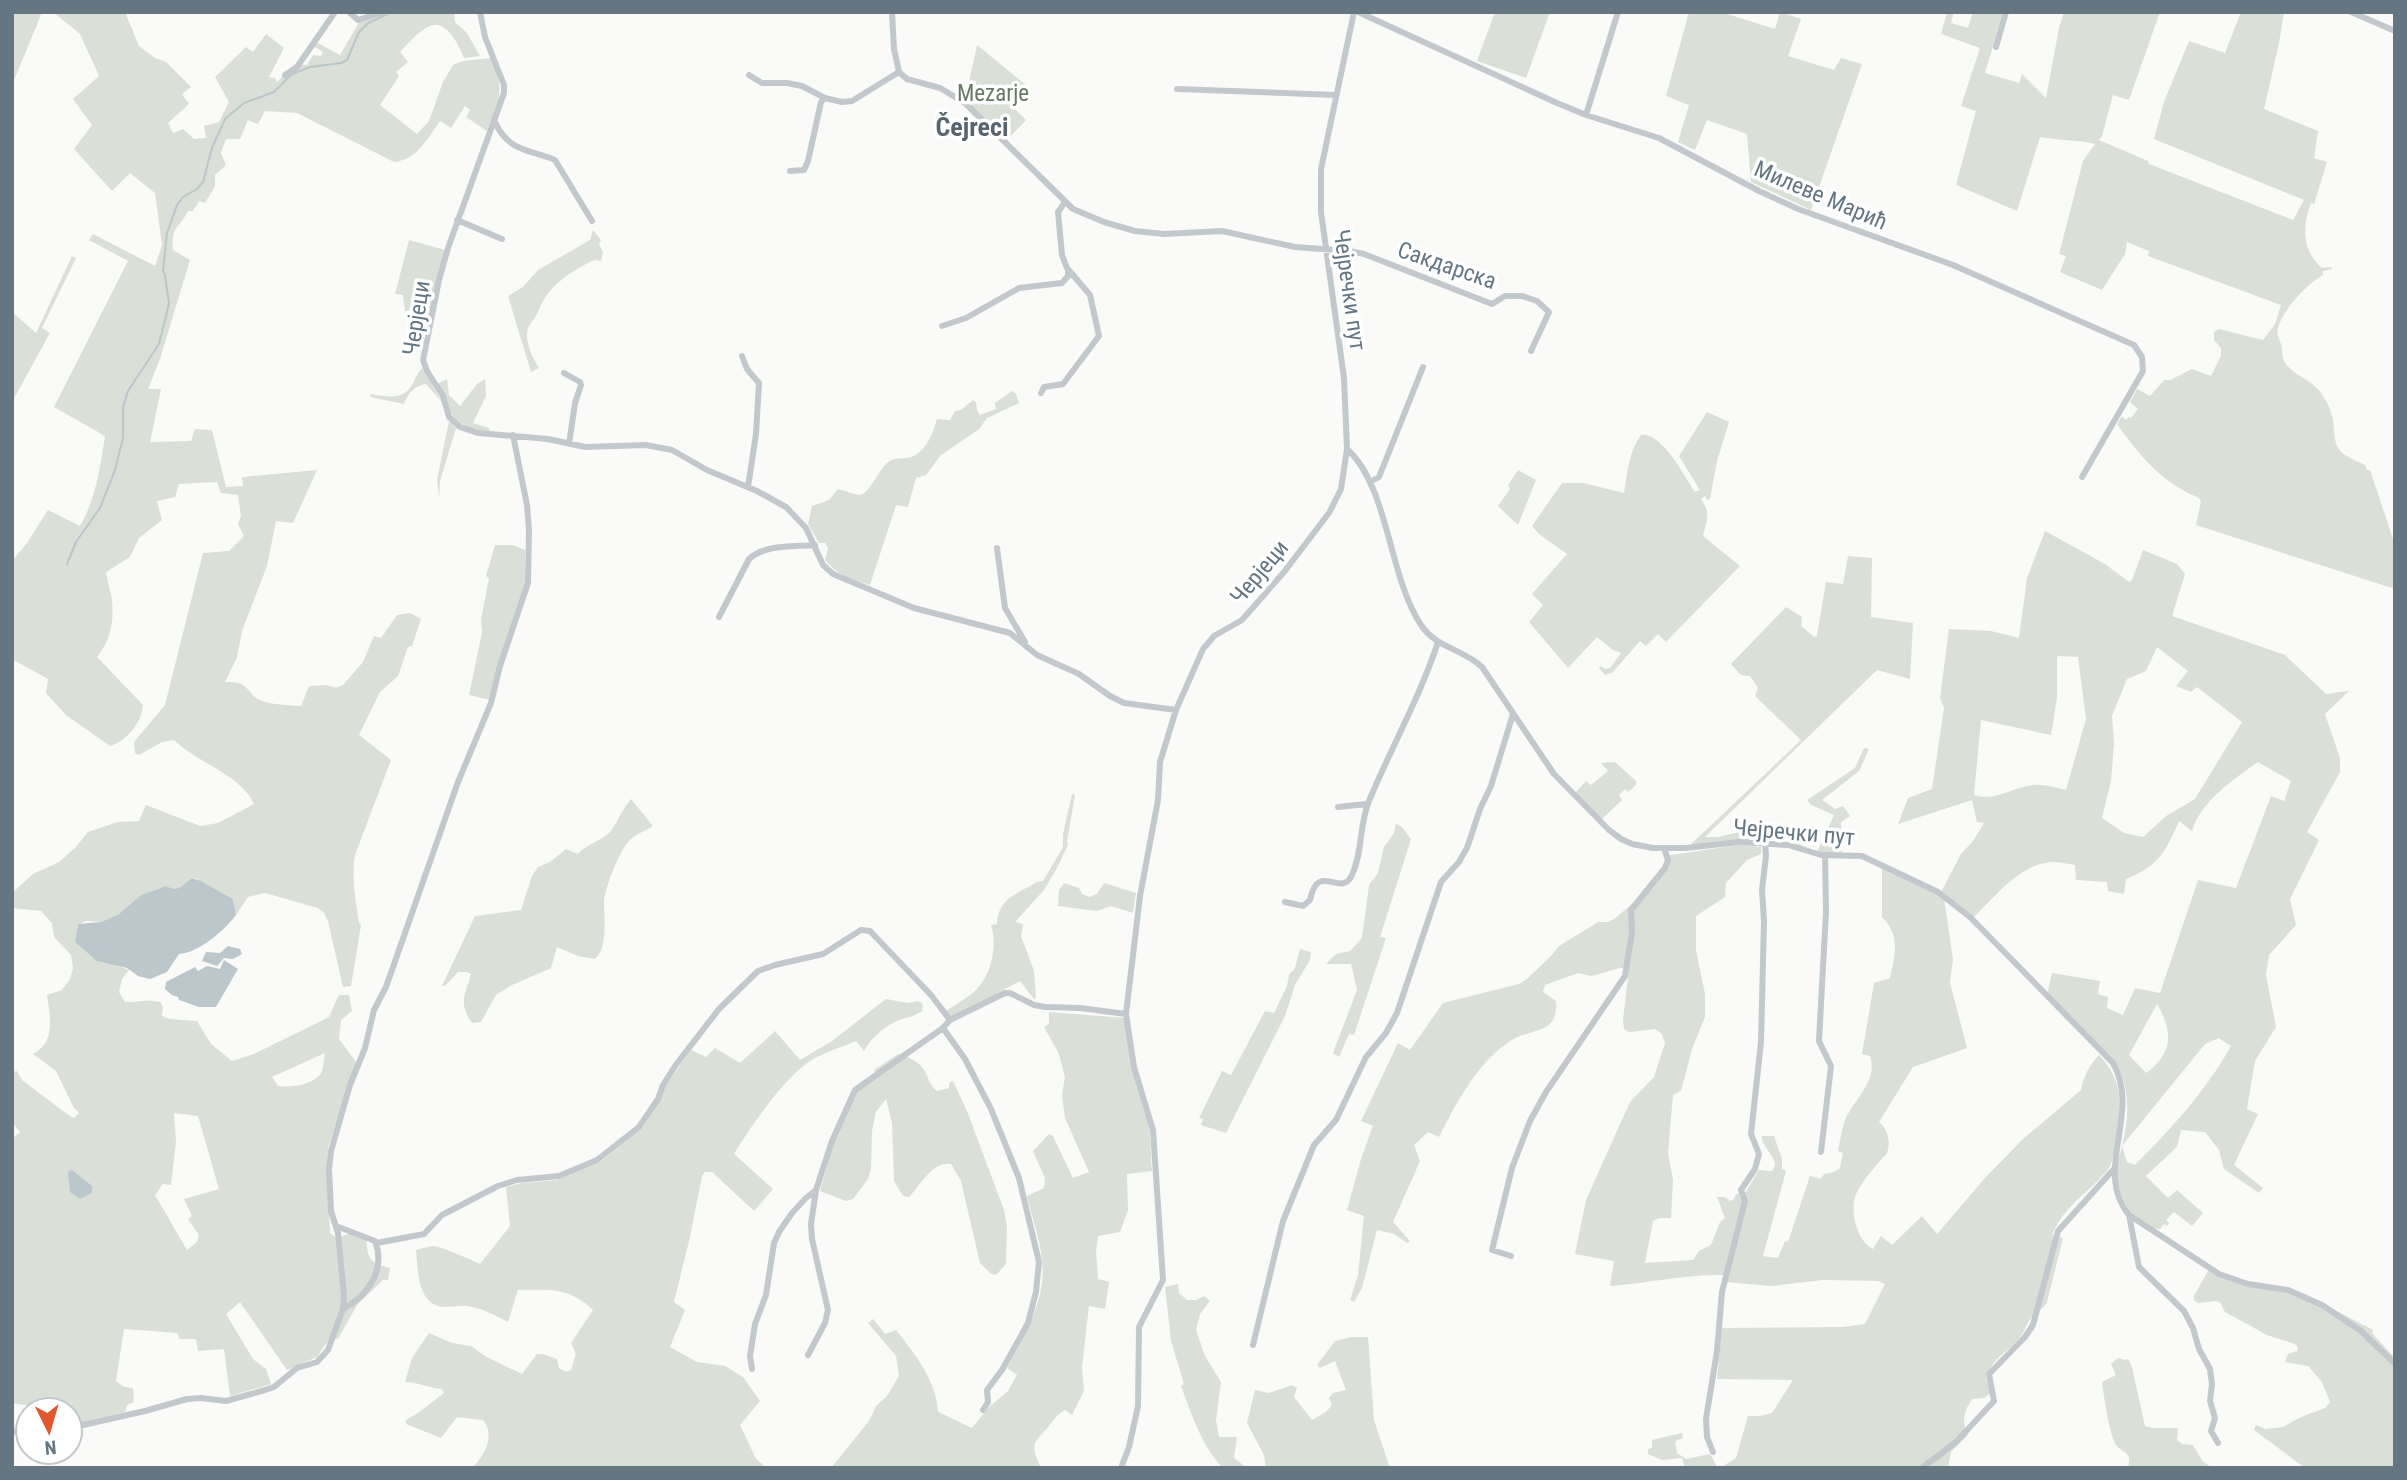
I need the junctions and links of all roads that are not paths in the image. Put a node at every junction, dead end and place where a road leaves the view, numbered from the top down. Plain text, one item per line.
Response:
1 (335, 12) edge
2 (349, 12) edge
3 (383, 12) edge
4 (480, 12) edge
5 (892, 12) edge
6 (1356, 12) edge
7 (1618, 12) edge
8 (2006, 12) edge
9 (2351, 12) edge
10 (2395, 31) edge
11 (1996, 47) dead end
12 (899, 72) junction
13 (285, 75) dead end
14 (749, 75) dead end
15 (1177, 89) dead end
16 (1336, 95) junction
17 (825, 98) junction
18 (1586, 115) junction
19 (494, 120) junction
20 (790, 171) dead end
21 (1065, 202) junction
22 (457, 220) junction
23 (592, 221) dead end
24 (502, 239) dead end
25 (1328, 250) junction
26 (1067, 268) junction
27 (942, 326) dead end
28 (1531, 351) dead end
29 (742, 356) dead end
30 (1423, 367) dead end
31 (564, 373) dead end
32 (1041, 393) dead end
33 (513, 435) junction
34 (569, 444) junction
35 (1347, 449) junction
36 (2082, 477) dead end
37 (1370, 482) junction
38 (748, 487) junction
39 (816, 545) junction
40 (997, 548) dead end
41 (719, 617) dead end
42 (1438, 642) junction
43 (1030, 650) junction
44 (1176, 710) junction
45 (1513, 714) junction
46 (1367, 804) junction
47 (1338, 807) dead end
48 (1765, 843) junction
49 (1664, 848) junction
50 (1825, 855) junction
51 (1285, 902) dead end
52 (1126, 1014) junction
53 (950, 1020) junction
54 (943, 1028) junction
55 (1821, 1152) dead end
56 (2114, 1169) junction
57 (816, 1190) junction
58 (2129, 1215) junction
59 (336, 1226) junction
60 (349, 1232) junction
61 (338, 1236) junction
62 (377, 1243) junction
63 (1511, 1256) dead end
64 (343, 1309) junction
65 (1253, 1345) dead end
66 (808, 1355) dead end
67 (2395, 1364) edge
68 (752, 1369) dead end
69 (983, 1410) dead end
70 (84, 1425) edge
71 (2218, 1443) dead end
72 (1713, 1452) dead end
73 (1121, 1468) edge
74 (1922, 1468) edge

1 - 13 street
2 - 3 street
4 - 19 street, Черјеци
5 - 12 street
6 - 16 street, Чејречки пут
6 - 18 street, Милеве Мaрић
7 - 18 street
8 - 11 street
9 - 10 street
12 - 17 street
12 - 21 street
14 - 17 street
15 - 16 street
16 - 25 street, Чејречки пут
17 - 20 street
18 - 36 street, Милеве Мaрић
19 - 22 street, Черјеци
19 - 23 street
21 - 25 street
21 - 26 street
22 - 24 street
22 - 33 street, Черјеци
25 - 28 street, Сакдарска
25 - 35 street, Чејречки пут
26 - 27 street
26 - 32 street
29 - 38 street
30 - 37 street
31 - 34 street
33 - 34 street, Черјеци
33 - 59 street
34 - 38 street, Черјеци
35 - 37 street, Чејречки пут
35 - 44 street, Черјеци
37 - 42 street, Чејречки пут
38 - 39 street, Черјеци
39 - 41 street
39 - 43 street, Черјеци
40 - 43 street
42 - 45 street, Чејречки пут
42 - 46 street
43 - 44 street, Черјеци
44 - 52 street
45 - 49 street, Чејречки пут
45 - 65 street
46 - 47 street
46 - 51 street
48 - 49 street, Чејречки пут
48 - 50 street, Чејречки пут
48 - 72 street
49 - 63 street
50 - 55 street
50 - 56 street, Чејречки пут
52 - 53 street
52 - 73 street
53 - 54 street
53 - 62 street
54 - 57 street
54 - 69 street
56 - 58 street
56 - 74 street
57 - 66 street
57 - 68 street
58 - 67 street
58 - 71 street
59 - 60 street
59 - 61 street
60 - 61 street
60 - 62 street
61 - 64 street
62 - 64 street
64 - 70 street

